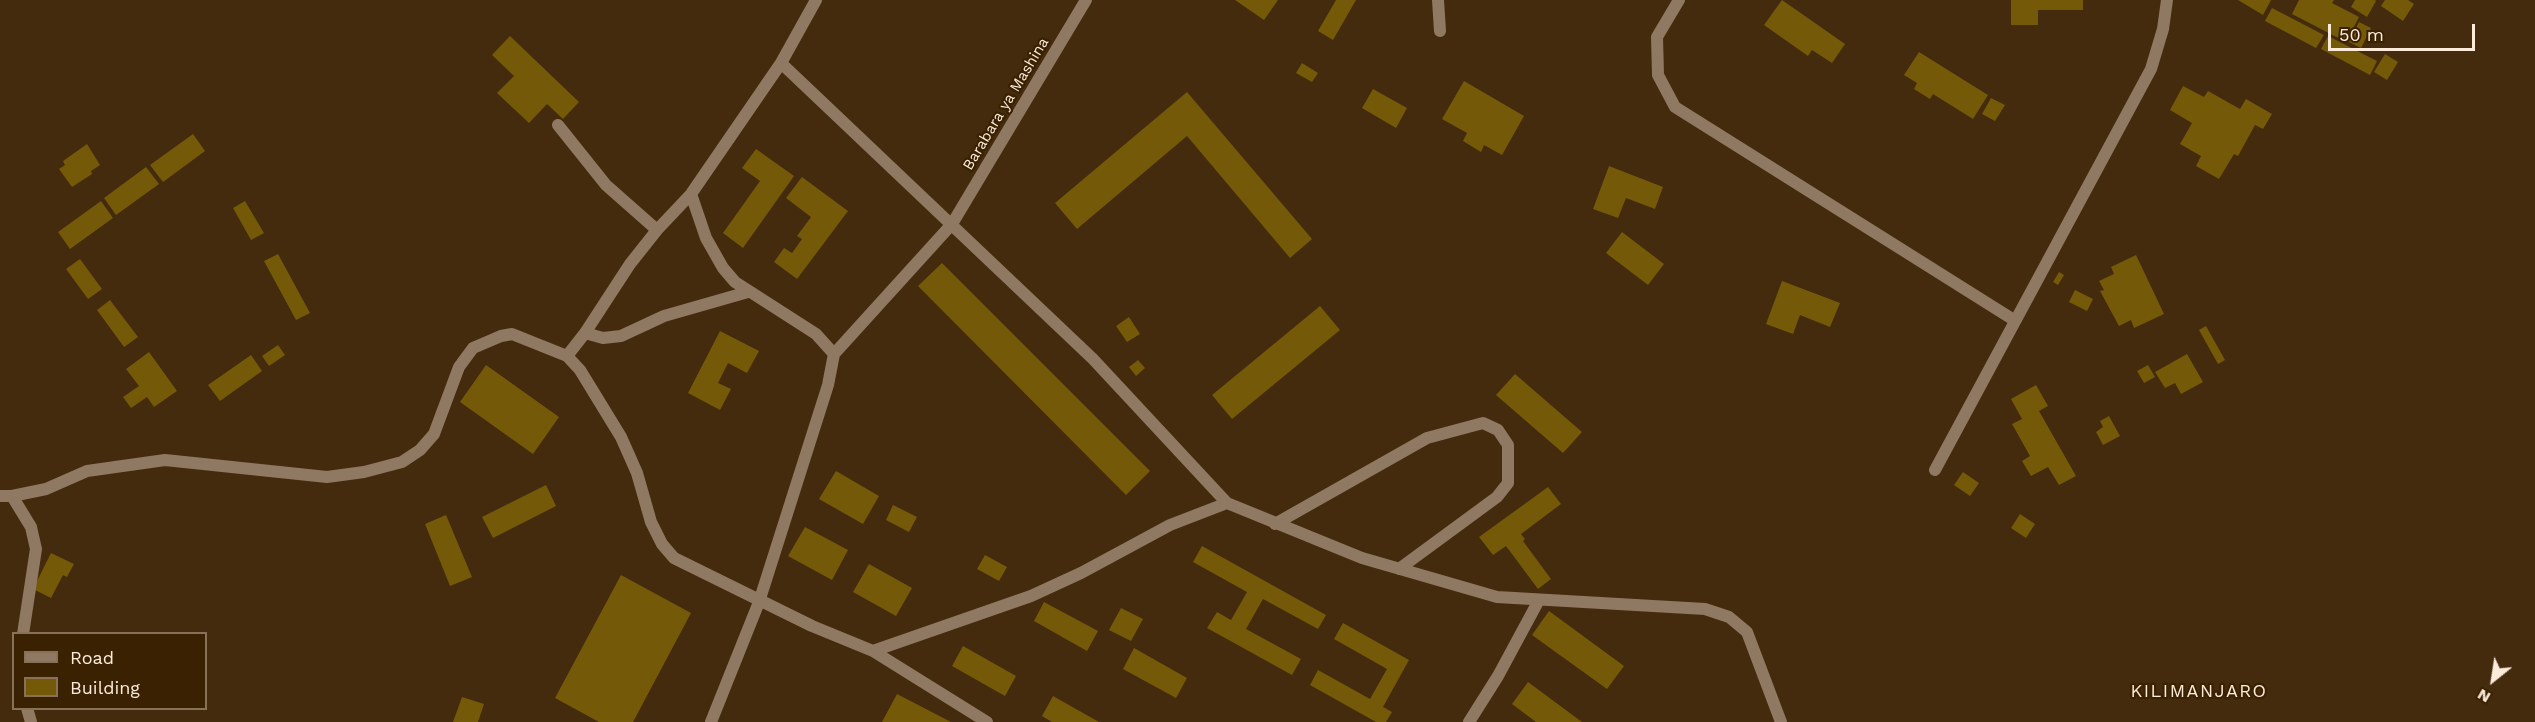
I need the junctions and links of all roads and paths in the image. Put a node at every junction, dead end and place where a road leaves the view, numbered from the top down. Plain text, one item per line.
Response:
1 (816, 0) edge
2 (1086, 0) edge
3 (1438, 0) edge
4 (1679, 0) edge
5 (2168, 0) edge
6 (1440, 31) dead end
7 (781, 63) junction
8 (558, 125) dead end
9 (691, 195) junction
10 (952, 224) junction
11 (657, 230) junction
12 (748, 292) junction
13 (2014, 320) junction
14 (585, 333) junction
15 (834, 354) junction
16 (567, 356) junction
17 (1935, 470) dead end
18 (6, 496) edge
19 (1227, 503) junction
20 (1275, 524) junction
21 (1399, 569) junction
22 (1539, 600) junction
23 (759, 602) junction
24 (23, 632) edge
25 (873, 651) junction
26 (711, 722) edge
27 (987, 722) edge
28 (1469, 722) edge
29 (1781, 722) edge

1 - 7 street
2 - 10 street, Barabara ya Mashina
3 - 6 street
4 - 13 street
5 - 13 street
7 - 9 street
7 - 10 street
8 - 11 street
9 - 11 street
9 - 12 street
10 - 15 street, Barabara ya Mashina
10 - 19 street
11 - 14 street
12 - 14 street
12 - 15 street
13 - 17 street
14 - 16 street
15 - 23 street
16 - 18 street
16 - 23 street
18 - 24 street
19 - 20 street
19 - 25 street
20 - 21 street
20 - 21 street
21 - 22 street
22 - 28 street
22 - 29 street
23 - 25 street
23 - 26 street
25 - 27 street

